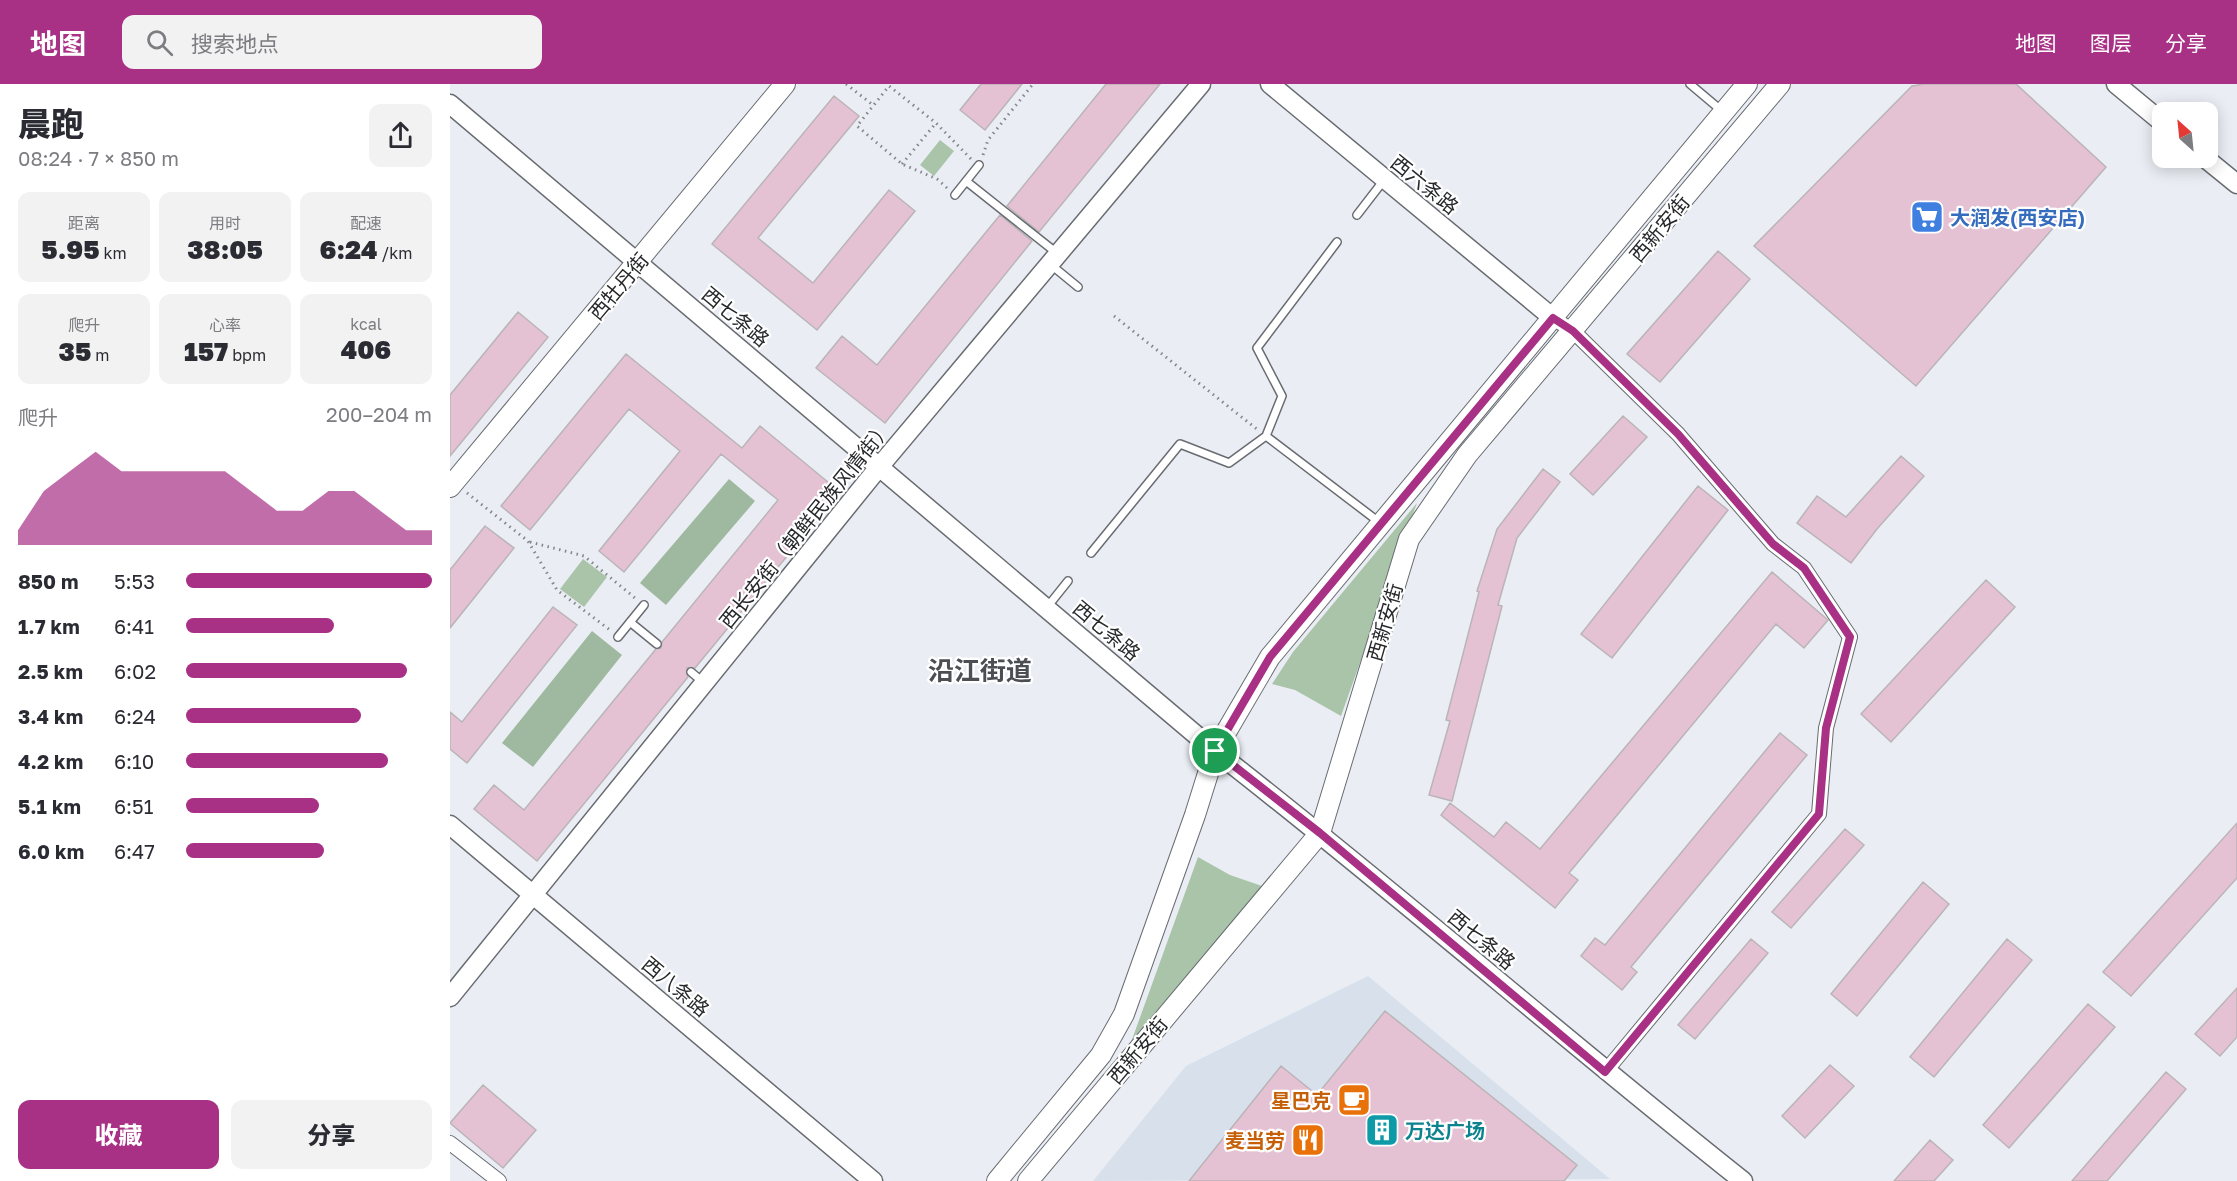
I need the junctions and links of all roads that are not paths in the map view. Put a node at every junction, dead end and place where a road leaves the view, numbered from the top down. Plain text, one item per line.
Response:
1 (785, 84) edge
2 (1201, 84) edge
3 (1270, 84) edge
4 (1690, 84) edge
5 (1747, 84) edge
6 (1780, 84) edge
7 (2116, 84) edge
8 (450, 104) edge
9 (1724, 112) junction
10 (2152, 114) edge
11 (979, 165) road end
12 (2217, 168) edge
13 (1384, 180) junction
14 (966, 181) junction
15 (2237, 184) edge
16 (955, 195) dead end
17 (1357, 215) dead end
18 (1337, 242) dead end
19 (1054, 259) junction
20 (637, 262) junction
21 (1078, 287) dead end
22 (1553, 318) junction
23 (1573, 331) junction
24 (1266, 436) junction
25 (879, 467) junction
26 (452, 485) edge
27 (1382, 524) junction
28 (1091, 553) dead end
29 (1068, 581) dead end
30 (644, 605) road end
31 (1046, 608) junction
32 (630, 621) junction
33 (618, 637) road end
34 (657, 644) dead end
35 (1215, 751) junction
36 (450, 825) edge
37 (1320, 833) junction
38 (533, 895) junction
39 (450, 998) edge
40 (1605, 1072) junction
41 (450, 1143) edge
42 (499, 1181) edge
43 (873, 1181) edge
44 (997, 1181) edge
45 (1028, 1181) edge
46 (1743, 1181) edge

1 - 20 main road, 西牡丹街
2 - 19 street, 西长安街（朝鲜民族风情街）
3 - 13 street, 西六条路
4 - 9 lane
5 - 9 main road, 西新安街
6 - 23 main road, 西新安街
7 - 10 street
8 - 20 street, 西七条路
9 - 22 main road, 西新安街
11 - 14 lane
12 - 15 street
13 - 17 lane
13 - 22 street, 西六条路
14 - 16 lane
14 - 19 lane
18 - 24 lane
19 - 21 lane
19 - 25 street, 西长安街（朝鲜民族风情街）
20 - 25 street, 西七条路
20 - 26 main road, 西牡丹街
22 - 23 street
22 - 27 main road, 西新安街
23 - 37 main road, 西新安街
23 - 40 street
24 - 27 lane
24 - 28 lane
25 - 31 street, 西七条路
25 - 38 street, 西长安街（朝鲜民族风情街）
27 - 35 main road, 西新安街
29 - 31 lane
30 - 32 lane
31 - 35 street, 西七条路
32 - 33 lane
32 - 34 lane
35 - 37 street, 西七条路
35 - 44 main road, 西新安街
36 - 38 street, 西八条路
37 - 40 street, 西七条路
37 - 45 main road, 西新安街
38 - 39 street, 西长安街（朝鲜民族风情街）
38 - 43 street, 西八条路
40 - 46 street, 西七条路
41 - 42 street

